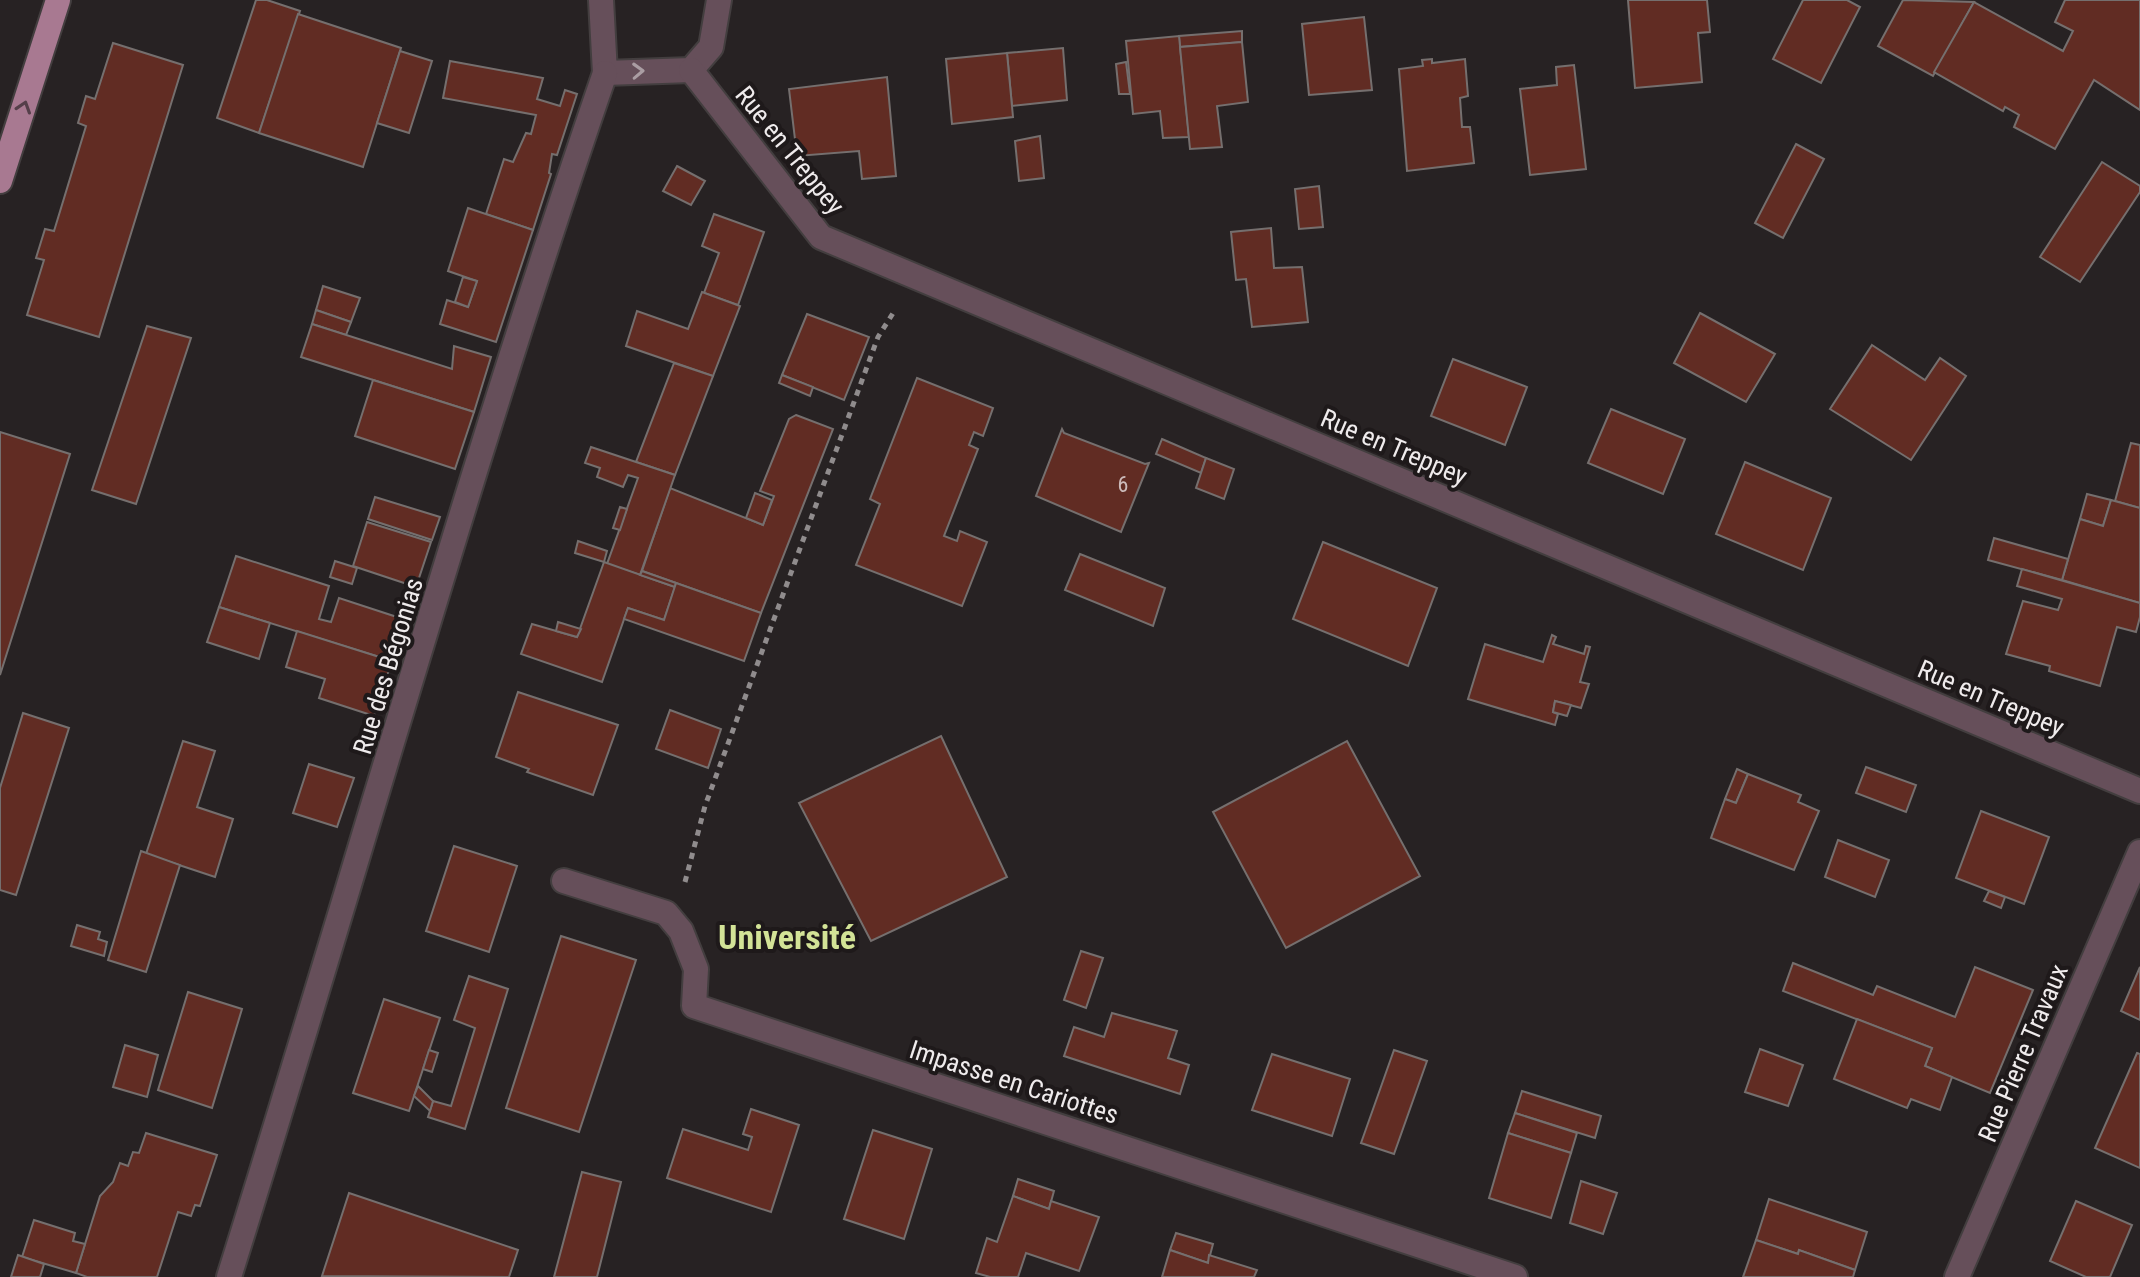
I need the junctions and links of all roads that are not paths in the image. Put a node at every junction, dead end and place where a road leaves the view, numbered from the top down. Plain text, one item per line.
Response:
1 (58, 0) edge
2 (601, 0) edge
3 (719, 0) edge
4 (691, 70) junction
5 (605, 73) junction
6 (0, 181) edge
7 (2140, 791) edge
8 (2140, 852) edge
9 (564, 881) dead end
10 (229, 1277) edge
11 (1515, 1277) edge
12 (1957, 1277) edge

6 -> 1 main road
2 - 5 street
3 - 4 street
5 -> 4 street
4 - 7 street, Rue en Treppey
5 - 10 street, Rue des Bégonias
8 - 12 street, Rue Pierre Travaux
9 - 11 street, Impasse en Cariottes

